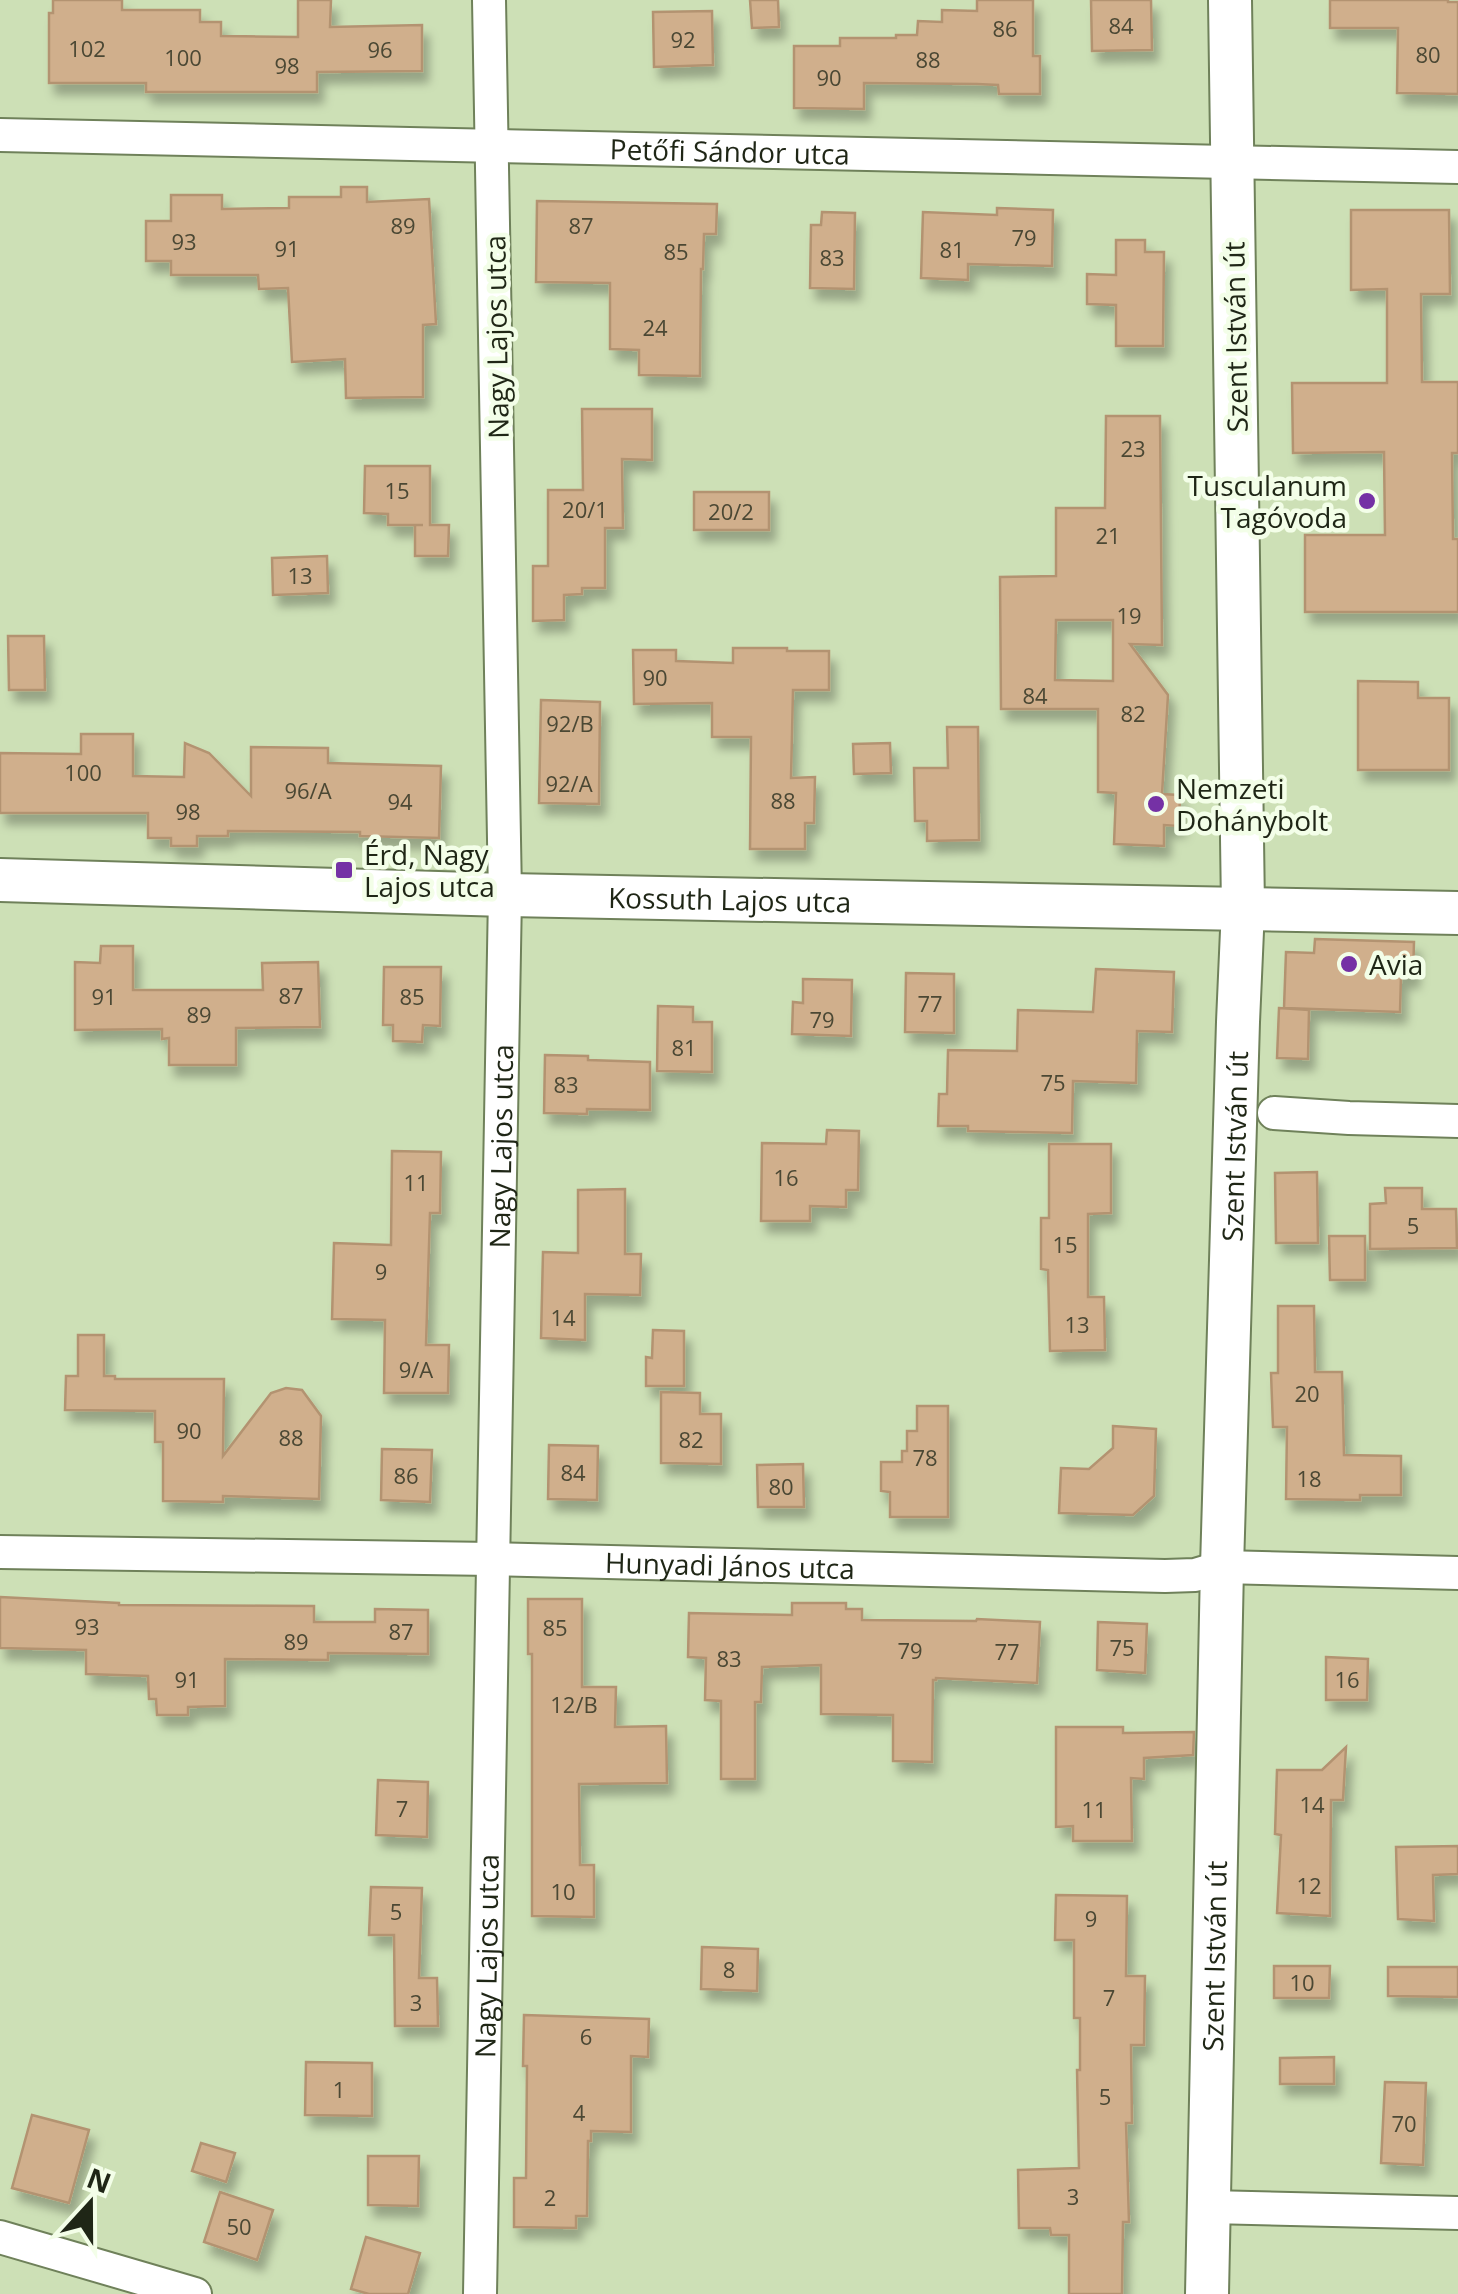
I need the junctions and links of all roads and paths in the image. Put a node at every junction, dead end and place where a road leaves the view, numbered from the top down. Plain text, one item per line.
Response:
1 (489, 0) edge
2 (1230, 0) edge
3 (0, 135) edge
4 (492, 148) junction
5 (1233, 162) junction
6 (1458, 167) edge
7 (0, 880) edge
8 (504, 895) junction
9 (1244, 908) junction
10 (1458, 913) edge
11 (1274, 1113) dead end
12 (1458, 1121) edge
13 (0, 1552) edge
14 (492, 1560) junction
15 (1222, 1567) junction
16 (1458, 1573) edge
17 (1210, 2206) junction
18 (1458, 2213) edge
19 (0, 2238) edge
20 (195, 2294) edge
21 (480, 2294) edge
22 (1207, 2294) edge

1 - 4 street, Nagy Lajos utca
2 - 5 street, Szent István út
3 - 4 street, Petőfi Sándor utca
4 - 5 street, Petőfi Sándor utca
4 - 8 street, Nagy Lajos utca
5 - 6 street, Petőfi Sándor utca
5 - 9 street, Szent István út
7 - 8 street, Kossuth Lajos utca
8 - 9 street, Kossuth Lajos utca
8 - 14 street, Nagy Lajos utca
9 - 10 street, Kossuth Lajos utca
9 - 15 street, Szent István út
11 - 12 street
13 - 14 street, Hunyadi János utca
14 - 15 street, Hunyadi János utca
14 - 21 street, Nagy Lajos utca
15 - 16 street, Hunyadi János utca
15 - 17 street, Szent István út
17 - 18 street
17 - 22 street, Szent István út
19 - 20 street

